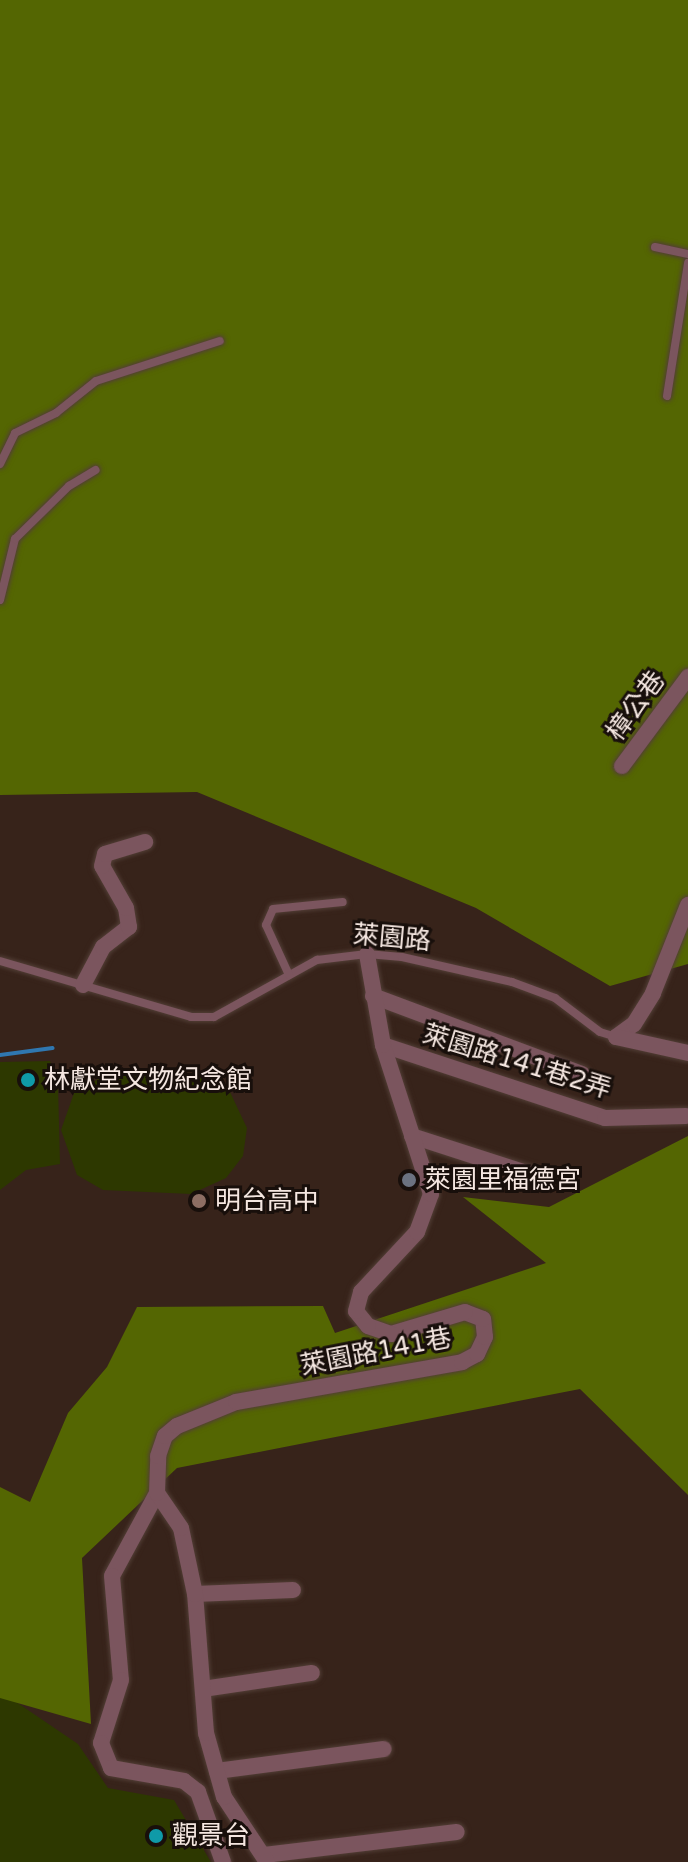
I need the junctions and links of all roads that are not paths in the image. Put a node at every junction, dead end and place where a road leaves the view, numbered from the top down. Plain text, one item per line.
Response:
1 (655, 247) dead end
2 (688, 254) edge
3 (688, 263) edge
4 (220, 341) dead end
5 (667, 396) dead end
6 (0, 464) edge
7 (96, 470) dead end
8 (0, 600) edge
9 (688, 677) edge
10 (622, 766) dead end
11 (145, 842) dead end
12 (343, 902) dead end
13 (688, 905) edge
14 (367, 954) junction
15 (0, 961) edge
16 (289, 975) junction
17 (83, 985) junction
18 (373, 996) junction
19 (616, 1037) junction
20 (383, 1045) junction
21 (688, 1053) edge
22 (582, 1074) dead end
23 (686, 1116) edge
24 (412, 1136) junction
25 (539, 1177) dead end
26 (157, 1493) junction
27 (293, 1590) dead end
28 (195, 1594) junction
29 (312, 1673) dead end
30 (203, 1689) junction
31 (384, 1749) dead end
32 (217, 1771) junction
33 (457, 1832) dead end
34 (265, 1859) edge
35 (223, 1862) edge

1 - 2 lane
3 - 5 lane
4 - 6 lane
7 - 8 lane
9 - 10 street, 樟公巷
11 - 17 street
12 - 16 lane
13 - 19 street
14 - 16 lane, 萊園路
14 - 18 street, 萊園路141巷
14 - 19 lane, 萊園路
15 - 17 lane, 萊園路
16 - 17 lane, 萊園路
18 - 20 street, 萊園路141巷
18 - 22 street
19 - 21 street, 萊園路
20 - 23 street, 萊園路141巷2弄
20 - 24 street, 萊園路141巷
24 - 25 street
24 - 26 street, 萊園路141巷
26 - 28 street
26 - 35 street, 萊園路141巷
27 - 28 street
28 - 30 street
29 - 30 street
30 - 32 street
31 - 32 street
32 - 34 street
33 - 34 street

